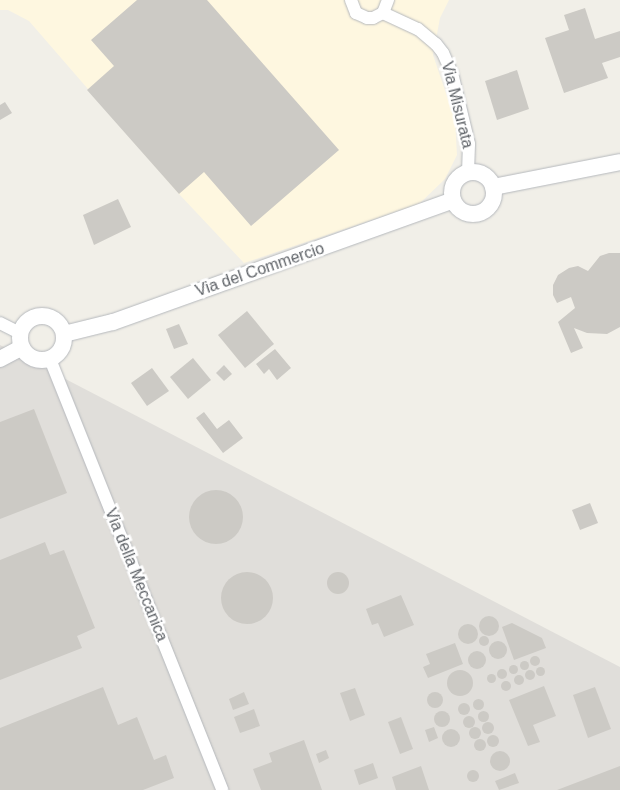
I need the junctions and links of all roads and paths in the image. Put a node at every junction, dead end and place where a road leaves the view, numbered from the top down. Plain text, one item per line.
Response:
1 (351, 0) edge
2 (388, 0) edge
3 (383, 13) junction
4 (620, 151) edge
5 (620, 162) edge
6 (468, 172) junction
7 (550, 175) junction
8 (493, 187) junction
9 (453, 200) junction
10 (0, 323) edge
11 (64, 334) junction
12 (21, 341) junction
13 (0, 359) edge
14 (50, 360) junction
15 (222, 790) edge

1 - 3 street
2 - 3 street
3 - 6 street, Via Misurata
4 - 7 street
5 - 7 street
6 - 8 street
6 - 9 street
7 - 8 street
8 - 9 street
9 - 11 street, Via del Commercio
10 - 12 street
11 - 12 street
11 - 14 street
12 - 13 street
12 - 14 street
14 - 15 street, Via della Meccanica

